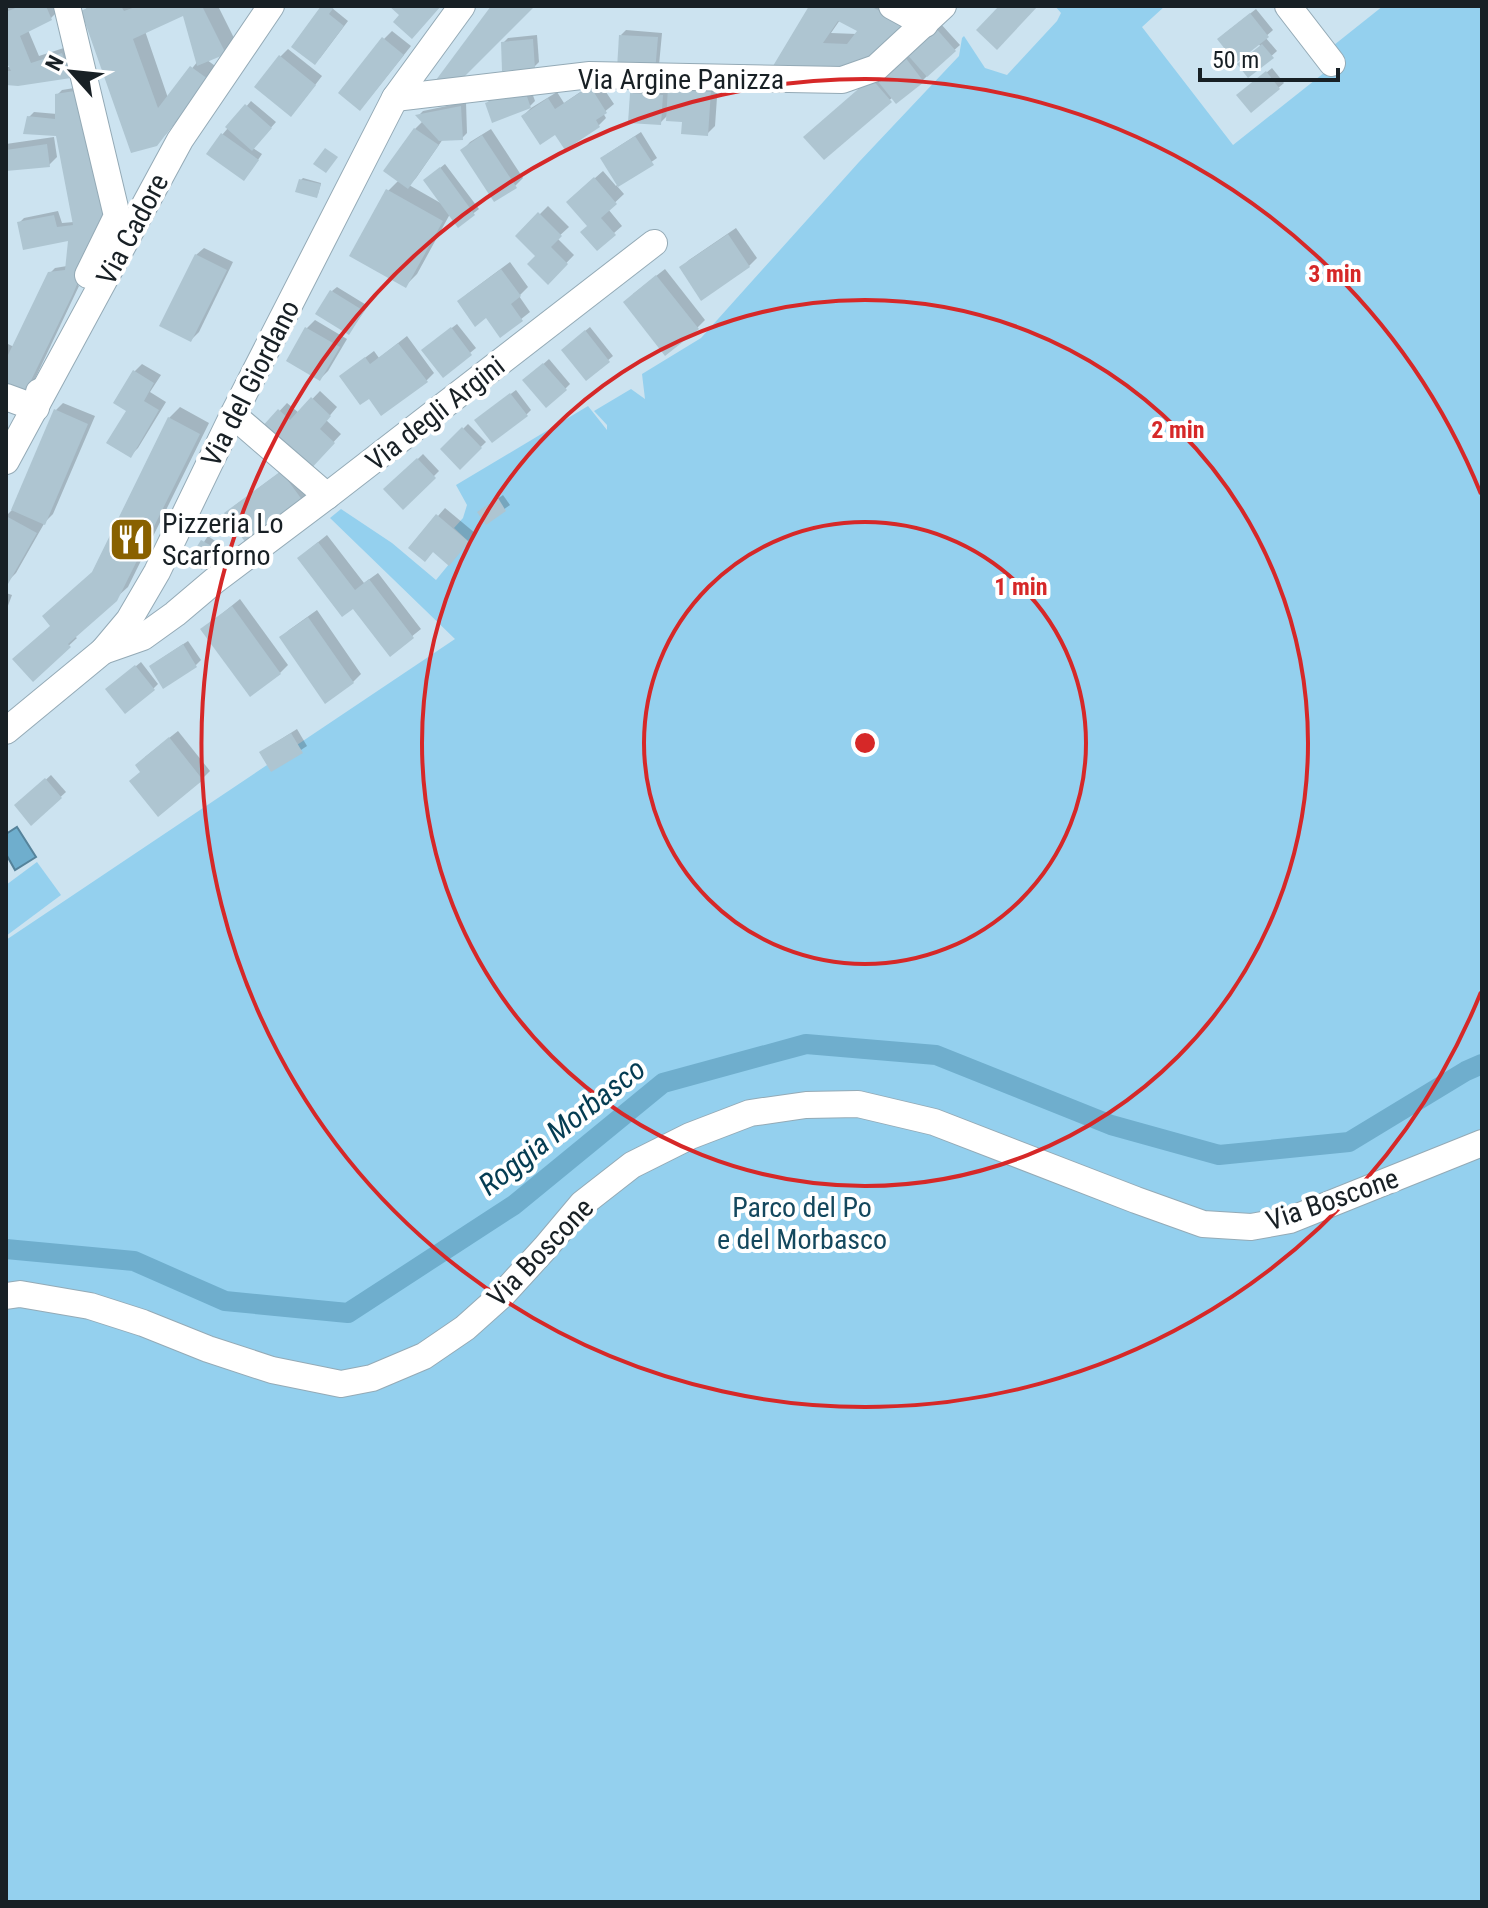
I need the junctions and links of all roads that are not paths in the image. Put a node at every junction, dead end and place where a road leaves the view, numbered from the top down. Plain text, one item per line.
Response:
1 (67, 6) edge
2 (271, 6) edge
3 (462, 6) edge
4 (892, 6) edge
5 (1288, 6) edge
6 (934, 15) edge
7 (1332, 63) dead end
8 (395, 98) junction
9 (654, 243) dead end
10 (6, 397) edge
11 (36, 408) junction
12 (233, 415) junction
13 (6, 461) edge
14 (327, 496) junction
15 (157, 572) junction
16 (214, 581) junction
17 (103, 651) junction
18 (6, 731) edge
19 (1482, 1143) edge
20 (6, 1296) edge

1 - 11 street
2 - 11 street, Via Cadore
3 - 8 street, Via del Giordano
4 - 6 street
5 - 7 street
6 - 8 street, Via Argine Panizza
8 - 12 street, Via del Giordano
9 - 14 street, Via degli Argini
10 - 11 street
11 - 13 street, Via Cadore
12 - 14 street
12 - 15 street, Via del Giordano
14 - 16 street, Via degli Argini
15 - 16 street, Via degli Argini
15 - 17 street, Via del Giordano
16 - 17 street, Via degli Argini
17 - 18 street, Via del Giordano
19 - 20 street, Via Boscone

